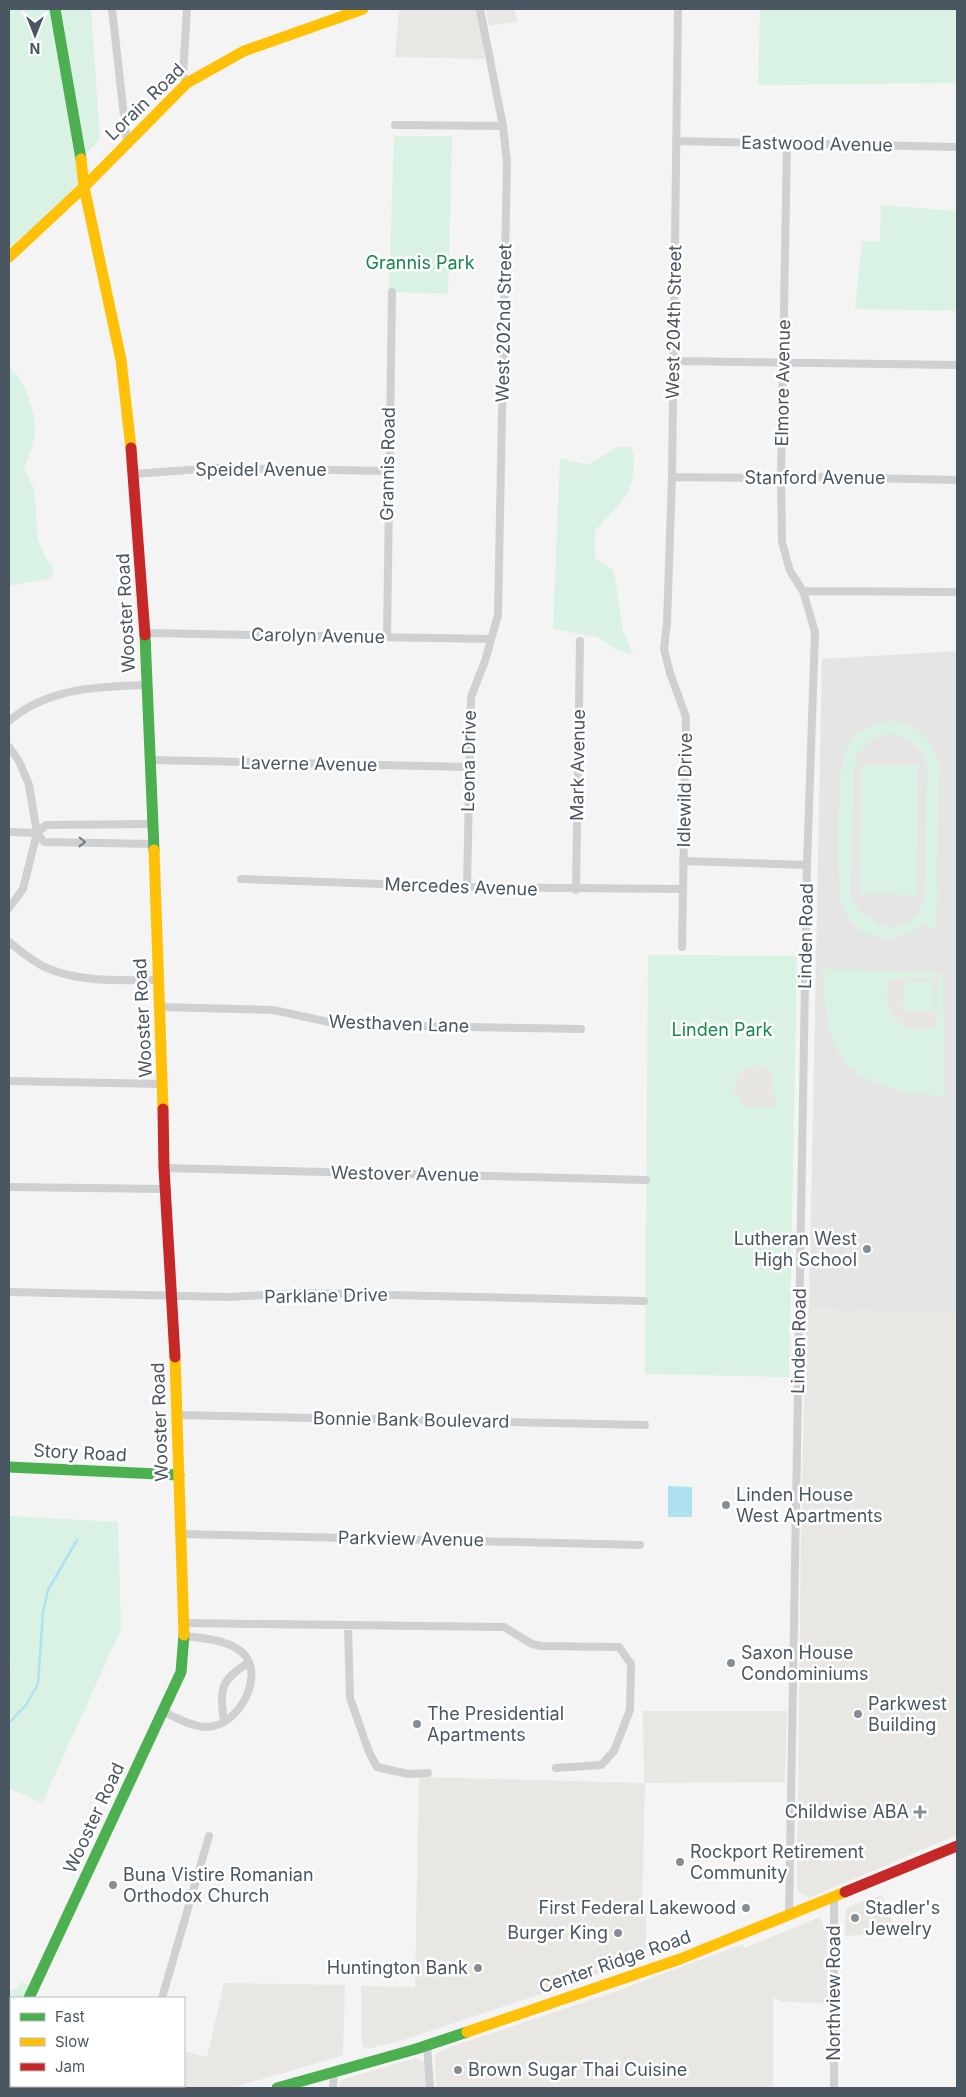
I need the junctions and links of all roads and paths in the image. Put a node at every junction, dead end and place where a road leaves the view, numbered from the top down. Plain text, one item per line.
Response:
1 (55, 9) edge
2 (112, 9) edge
3 (188, 9) edge
4 (363, 9) edge
5 (480, 9) edge
6 (678, 9) edge
7 (187, 83) junction
8 (395, 125) dead end
9 (503, 126) junction
10 (676, 141) junction
11 (127, 143) junction
12 (787, 143) junction
13 (957, 147) edge
14 (84, 187) junction
15 (9, 257) edge
16 (392, 292) dead end
17 (673, 361) junction
18 (784, 363) junction
19 (957, 366) edge
20 (388, 471) junction
21 (134, 474) junction
22 (781, 476) junction
23 (672, 477) junction
24 (957, 480) edge
25 (803, 590) junction
26 (957, 592) edge
27 (811, 618) joint
28 (145, 634) junction
29 (666, 636) joint
30 (386, 637) junction
31 (491, 639) junction
32 (580, 640) dead end
33 (147, 685) junction
34 (9, 721) edge
35 (9, 747) edge
36 (149, 760) junction
37 (469, 767) junction
38 (152, 824) junction
39 (9, 832) edge
40 (37, 833) junction
41 (153, 844) junction
42 (683, 861) junction
43 (807, 865) junction
44 (241, 879) dead end
45 (467, 887) junction
46 (682, 889) junction
47 (576, 890) junction
48 (9, 908) edge
49 (9, 942) edge
50 (682, 947) dead end
51 (158, 980) junction
52 (160, 1007) junction
53 (581, 1029) dead end
54 (9, 1081) edge
55 (163, 1084) junction
56 (164, 1168) junction
57 (646, 1180) dead end
58 (9, 1187) edge
59 (166, 1189) junction
60 (9, 1292) edge
61 (174, 1296) junction
62 (644, 1301) dead end
63 (178, 1415) junction
64 (645, 1425) dead end
65 (9, 1467) edge
66 (179, 1475) junction
67 (182, 1534) junction
68 (640, 1545) dead end
69 (184, 1623) junction
70 (348, 1625) junction
71 (184, 1636) junction
72 (248, 1663) junction
73 (163, 1712) junction
74 (224, 1722) junction
75 (556, 1768) dead end
76 (428, 1773) dead end
77 (209, 1836) dead end
78 (957, 1846) edge
79 (834, 1897) junction
80 (790, 1915) junction
81 (29, 1997) edge
82 (162, 1997) edge
83 (427, 2045) junction
84 (334, 2071) junction
85 (277, 2088) edge
86 (333, 2088) edge
87 (430, 2088) edge
88 (834, 2088) edge

1 - 14 main road, Wooster Road
2 - 11 street
3 - 7 street
4 - 7 main road, Lorain Road
5 - 9 street, West 202nd Street
6 - 10 street, West 204th Street
7 - 11 main road, Lorain Road
8 - 9 street
9 - 31 street, West 202nd Street
10 - 12 street, Eastwood Avenue
10 - 17 street, West 204th Street
11 - 14 main road, Lorain Road
12 - 13 street, Eastwood Avenue
12 - 18 street, Elmore Avenue
14 - 15 main road, Lorain Road
14 - 21 main road, Wooster Road
16 - 20 street, Grannis Road
17 - 18 street
17 - 23 street, West 204th Street
18 - 19 street
18 - 22 street, Elmore Avenue
20 - 21 street, Speidel Avenue
20 - 30 street, Grannis Road
21 - 28 main road, Wooster Road
22 - 23 street, Stanford Avenue
22 - 24 street, Stanford Avenue
22 - 25 street, Elmore Avenue
23 - 29 street, West 204th Street
25 - 26 street
25 - 27 street, Elmore Avenue
27 - 43 street, Linden Road
28 - 30 street, Carolyn Avenue
28 - 33 main road, Wooster Road
29 - 42 street, Idlewild Drive
30 - 31 street, Carolyn Avenue
31 - 37 street, Leona Drive
32 - 47 street, Mark Avenue
33 - 34 street
33 - 36 main road, Wooster Road
35 - 40 street
36 - 37 street, Laverne Avenue
36 - 38 main road, Wooster Road
37 - 45 street, Leona Drive
38 - 40 street
38 - 41 main road, Wooster Road
39 - 40 street
40 -> 41 street
40 - 48 street
41 - 51 main road, Wooster Road
42 - 43 street
42 - 46 street, Idlewild Drive
43 - 80 street, Linden Road
44 - 45 street, Mercedes Avenue
45 - 47 street, Mercedes Avenue
46 - 47 street, Mercedes Avenue
46 - 50 street, Idlewild Drive
49 - 51 street
51 - 52 main road, Wooster Road
52 - 53 street, Westhaven Lane
52 - 55 main road, Wooster Road
54 - 55 street
55 - 56 main road, Wooster Road
56 - 57 street, Westover Avenue
56 - 59 main road, Wooster Road
58 - 59 street
59 - 61 main road, Wooster Road
60 - 61 street, Parklane Drive
61 - 62 street, Parklane Drive
61 - 63 main road, Wooster Road
63 - 64 street, Bonnie Bank Boulevard
63 - 66 main road, Wooster Road
65 - 66 main road, Story Road
66 - 67 main road, Wooster Road
67 - 68 street, Parkview Avenue
67 - 69 main road, Wooster Road
69 - 70 street
69 - 71 main road, Wooster Road
70 - 75 street
70 - 76 street
71 - 72 street
71 - 73 main road, Wooster Road
72 - 74 street
72 - 74 street
73 - 74 street
73 - 81 main road, Wooster Road
77 - 82 street
78 - 79 main road, Center Ridge Road
79 - 80 main road, Center Ridge Road
79 - 88 street, Northview Road
80 - 83 main road, Center Ridge Road
83 - 84 main road, Center Ridge Road
83 - 87 street
84 - 85 main road, Center Ridge Road
84 - 86 street

